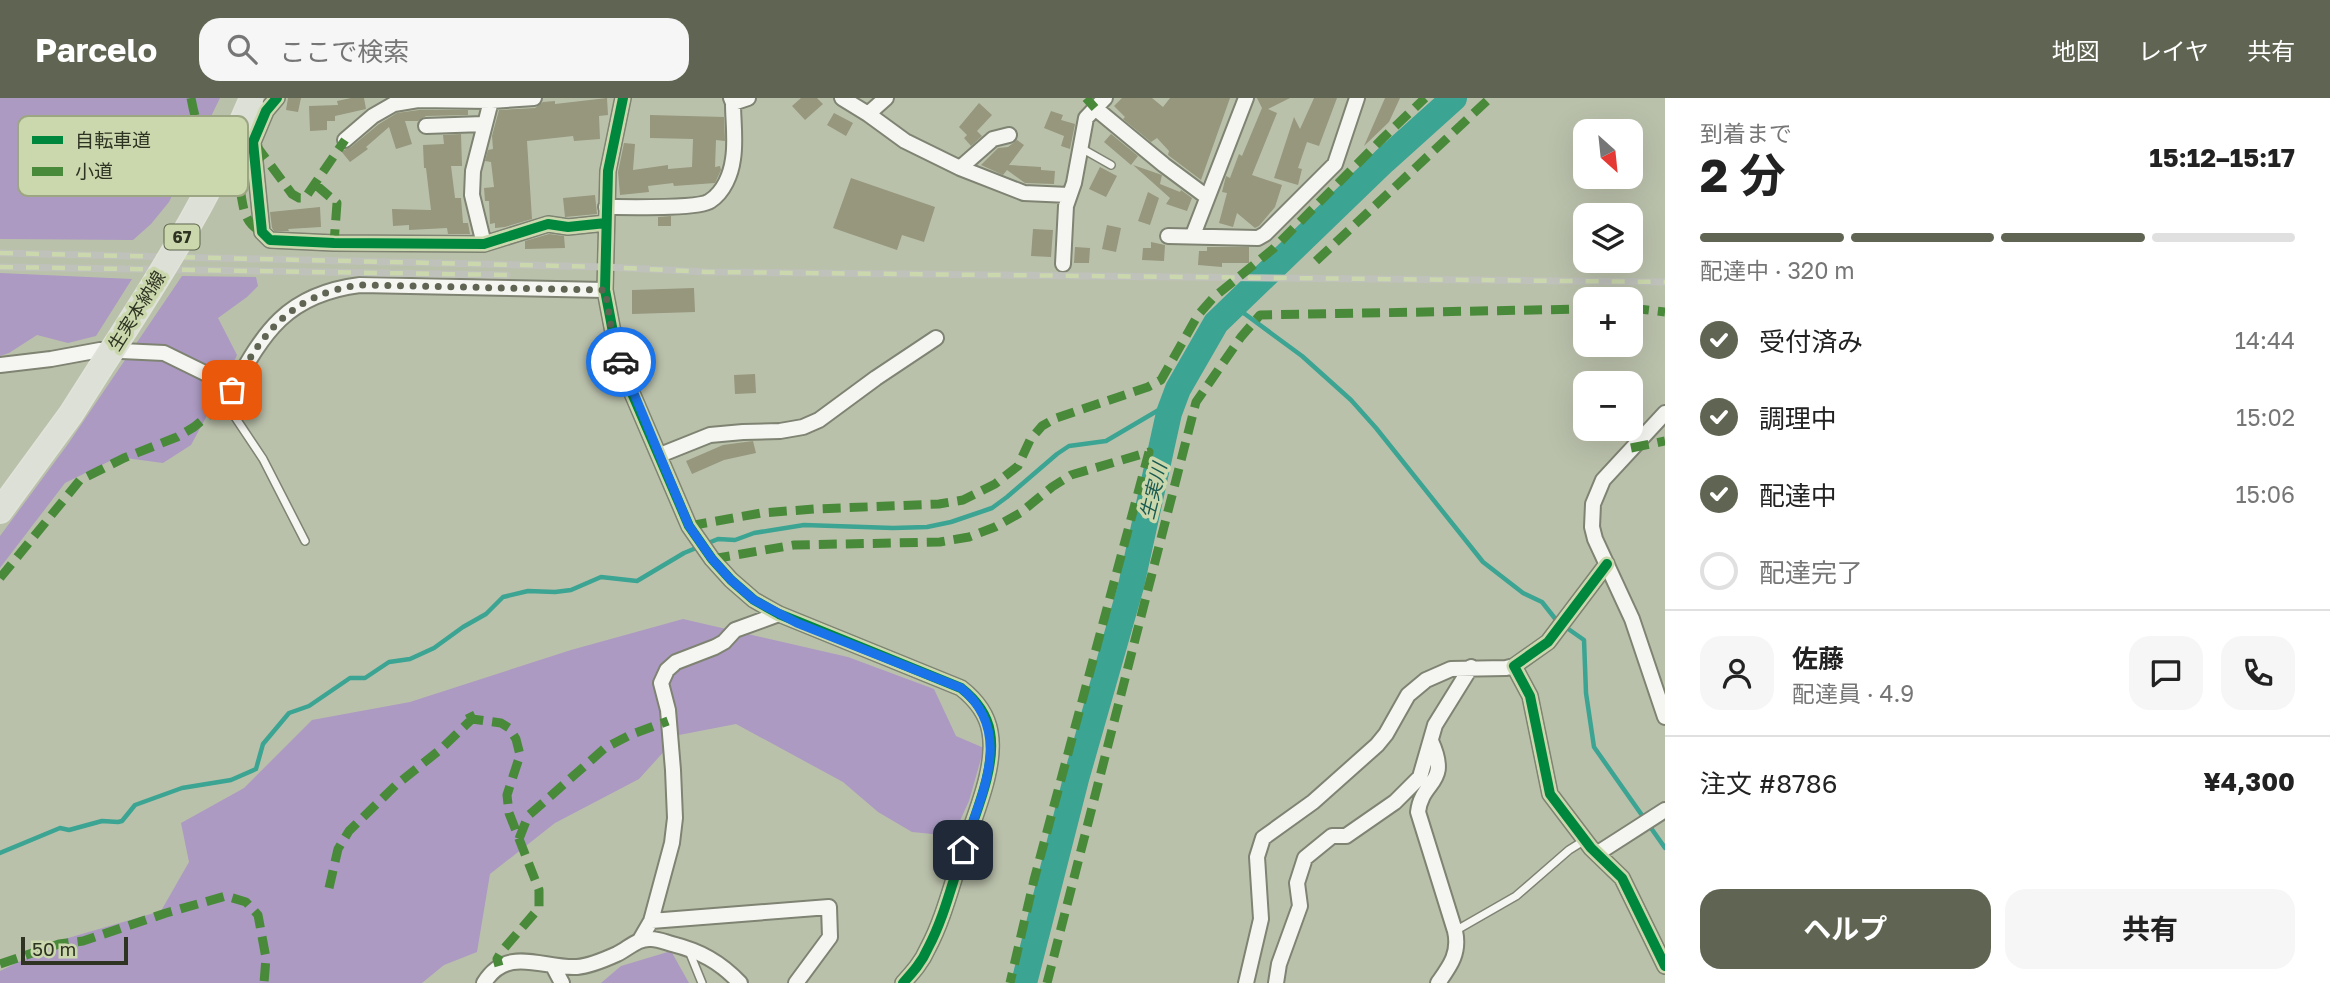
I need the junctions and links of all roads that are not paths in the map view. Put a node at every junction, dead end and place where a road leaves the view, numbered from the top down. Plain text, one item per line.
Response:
1 (252, 98) edge
2 (277, 98) edge
3 (534, 98) edge
4 (623, 98) edge
5 (748, 98) edge
6 (842, 98) edge
7 (886, 98) edge
8 (1246, 98) edge
9 (1357, 98) edge
10 (490, 100) edge
11 (732, 101) edge
12 (1100, 103) edge
13 (868, 114) junction
14 (244, 116) edge
15 (485, 124) junction
16 (426, 126) dead end
17 (1010, 135) dead end
18 (345, 140) dead end
19 (1080, 148) junction
20 (1111, 165) dead end
21 (960, 167) junction
22 (1069, 195) junction
23 (204, 196) edge
24 (1207, 197) junction
25 (607, 207) junction
26 (606, 223) junction
27 (1193, 235) junction
28 (1168, 236) dead end
29 (484, 244) junction
30 (1063, 264) dead end
31 (605, 290) junction
32 (936, 338) dead end
33 (0, 365) edge
34 (228, 396) junction
35 (1665, 413) edge
36 (660, 456) junction
37 (4, 498) edge
38 (305, 541) dead end
39 (1607, 564) junction
40 (779, 614) junction
41 (1514, 666) junction
42 (1471, 667) junction
43 (1665, 717) edge
44 (1431, 741) junction
45 (1665, 810) edge
46 (1585, 840) junction
47 (1598, 853) junction
48 (651, 920) junction
49 (1455, 931) junction
50 (640, 940) junction
51 (688, 948) junction
52 (553, 966) junction
53 (1665, 966) edge
54 (484, 983) edge
55 (562, 983) edge
56 (702, 983) edge
57 (740, 983) edge
58 (796, 983) edge
59 (903, 983) edge
60 (1246, 983) edge
61 (1276, 983) edge
62 (1438, 983) edge

1 - 14 main road, 生実本納線 / 67, bridge
2 - 29 street
3 - 10 street
4 - 25 street
5 - 11 street
6 - 13 street
7 - 13 street
8 - 24 street
9 - 27 street
10 - 15 street
10 - 18 street
11 - 25 street
12 - 19 street
12 - 24 street
13 - 21 street
15 - 16 street
15 - 29 street
17 - 21 street
19 - 20 lane
19 - 22 street
21 - 22 street
22 - 30 street
23 - 37 main road, 生実本納線 / 67, bridge
24 - 27 street
25 - 26 street
26 - 29 street
26 - 31 street
27 - 28 street
31 - 34 street
31 - 36 street
32 - 36 street
33 - 34 street
34 - 38 lane
35 - 39 street
36 - 40 street
39 - 41 street
39 - 43 street
40 - 48 street
40 - 59 street
41 - 42 street
41 - 46 street
42 - 44 street
42 - 60 street
44 - 49 street
44 - 61 street
45 - 47 street
46 - 47 street
46 - 49 lane
47 - 53 street
48 - 50 street
48 - 58 street
49 - 62 street
50 - 51 street
50 - 52 street
51 - 56 lane
51 - 57 street
52 - 54 street
52 - 55 street

